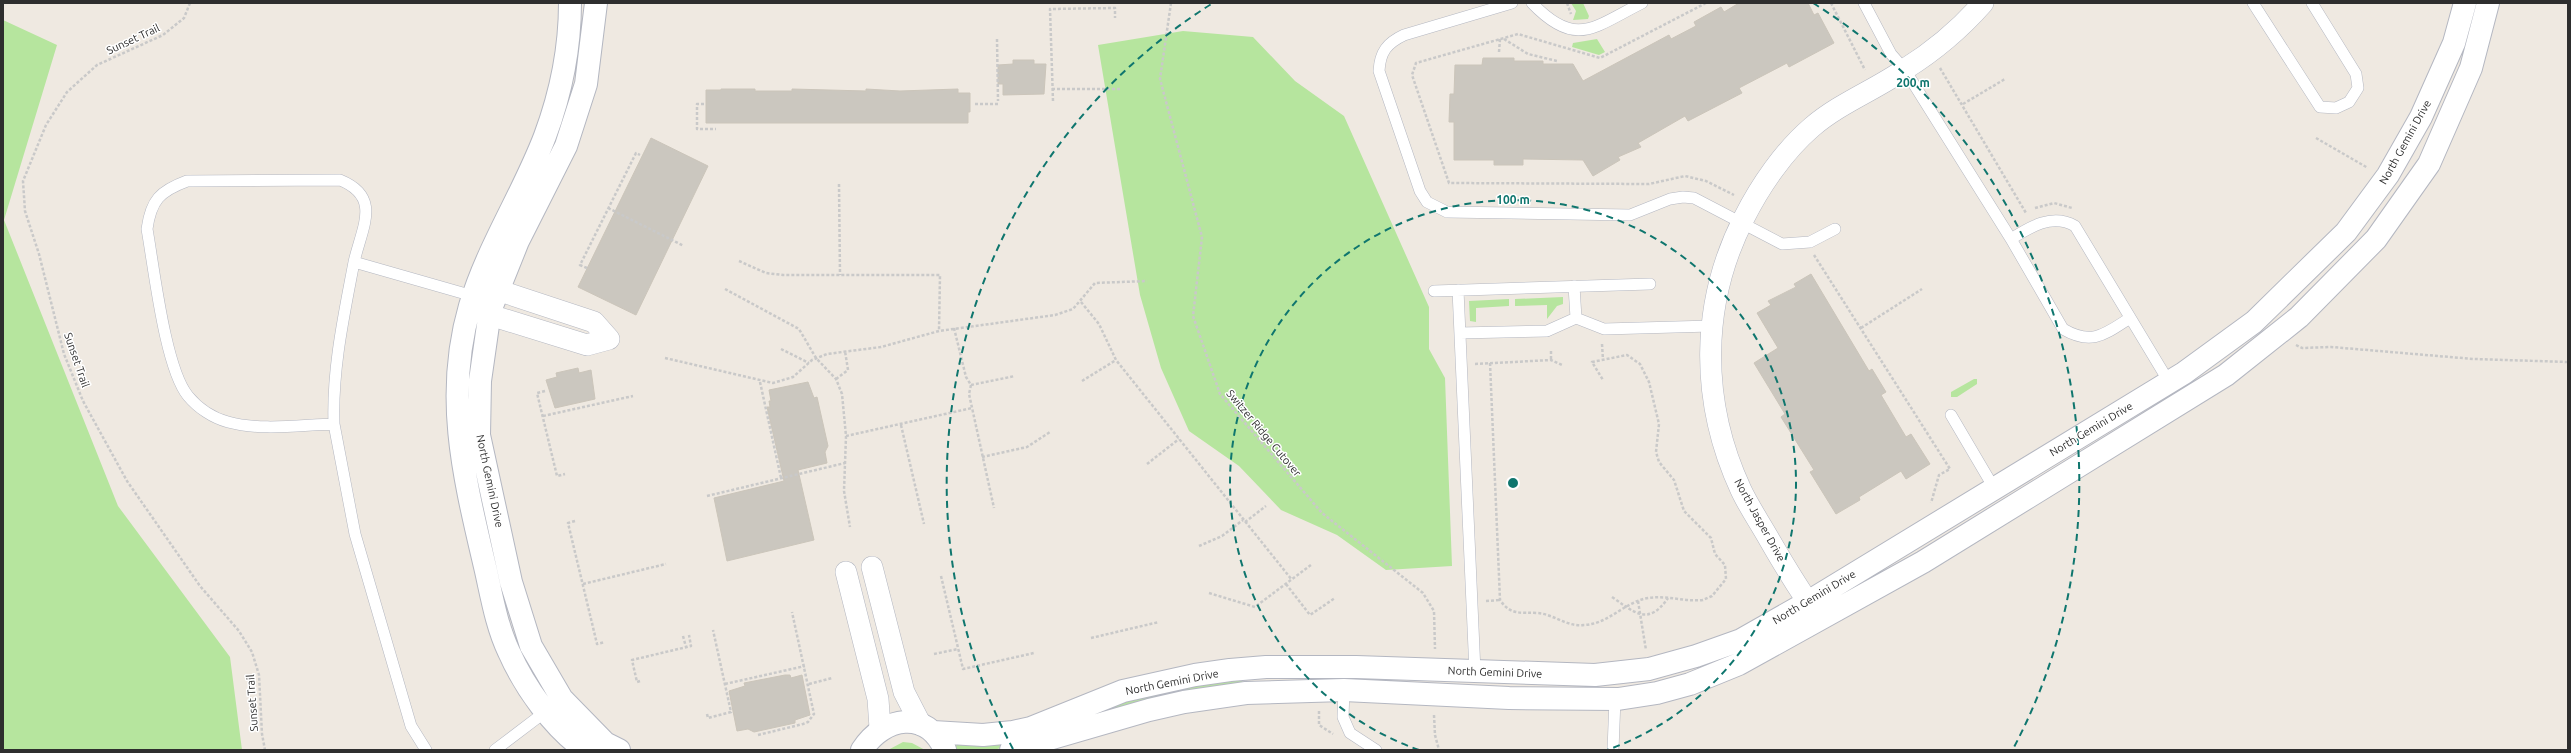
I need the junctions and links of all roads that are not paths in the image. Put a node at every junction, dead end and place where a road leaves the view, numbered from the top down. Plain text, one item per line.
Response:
1 (570, 3) edge
2 (596, 3) edge
3 (1512, 3) edge
4 (1532, 3) edge
5 (1642, 3) edge
6 (1864, 3) edge
7 (1983, 3) edge
8 (2253, 3) edge
9 (2312, 3) edge
10 (2465, 3) edge
11 (2488, 3) edge
12 (1905, 70) junction
13 (1741, 224) junction
14 (1835, 229) dead end
15 (2011, 239) junction
16 (354, 262) junction
17 (1650, 284) dead end
18 (1574, 286) junction
19 (1458, 290) junction
20 (1434, 291) dead end
21 (481, 299) junction
22 (1576, 318) junction
23 (2130, 318) junction
24 (1711, 326) junction
25 (1460, 334) junction
26 (2169, 382) junction
27 (1951, 415) dead end
28 (334, 424) junction
29 (1994, 488) junction
30 (872, 567) dead end
31 (846, 572) dead end
32 (1808, 602) junction
33 (1821, 620) junction
34 (1475, 672) junction
35 (1344, 690) junction
36 (1615, 699) junction
37 (554, 705) junction
38 (880, 728) junction
39 (927, 729) junction
40 (1060, 743) edge
41 (426, 750) edge
42 (495, 750) edge
43 (585, 750) edge
44 (619, 750) edge
45 (862, 750) edge
46 (945, 750) edge
47 (1011, 750) edge
48 (1376, 750) edge
49 (1613, 750) edge

1 - 21 street, North Gemini Drive
2 - 21 street, North Gemini Drive
3 - 13 lane
4 - 5 lane
6 - 12 lane
7 - 12 street, North Jasper Drive
8 - 9 lane
10 - 26 street, North Gemini Drive
11 - 33 street, North Gemini Drive
12 - 13 street, North Jasper Drive
12 - 15 lane
13 - 14 lane
13 - 24 street, North Jasper Drive
15 - 23 lane
15 - 23 lane
16 - 21 lane
16 - 28 lane
16 - 28 lane
17 - 18 lane
18 - 19 lane
18 - 22 lane
19 - 20 lane
19 - 25 lane
21 - 37 street, North Gemini Drive
22 - 24 lane
22 - 25 lane
23 - 26 lane
24 - 32 street, North Jasper Drive
25 - 34 lane
26 - 29 street, North Gemini Drive
27 - 29 lane
28 - 41 lane
29 - 32 street, North Gemini Drive
30 - 39 street
31 - 38 street
32 - 33 street, North Jasper Drive
32 - 34 street, North Gemini Drive
33 - 36 street, North Gemini Drive
34 - 39 street, North Gemini Drive
35 - 36 street, North Gemini Drive
35 - 40 street, North Gemini Drive
35 - 48 lane
36 - 49 lane
37 - 42 lane
37 - 43 street, North Gemini Drive
37 - 44 street, North Gemini Drive
38 - 39 street, North Gemini Drive
38 - 45 street
39 - 46 street
40 - 47 street, North Gemini Drive

